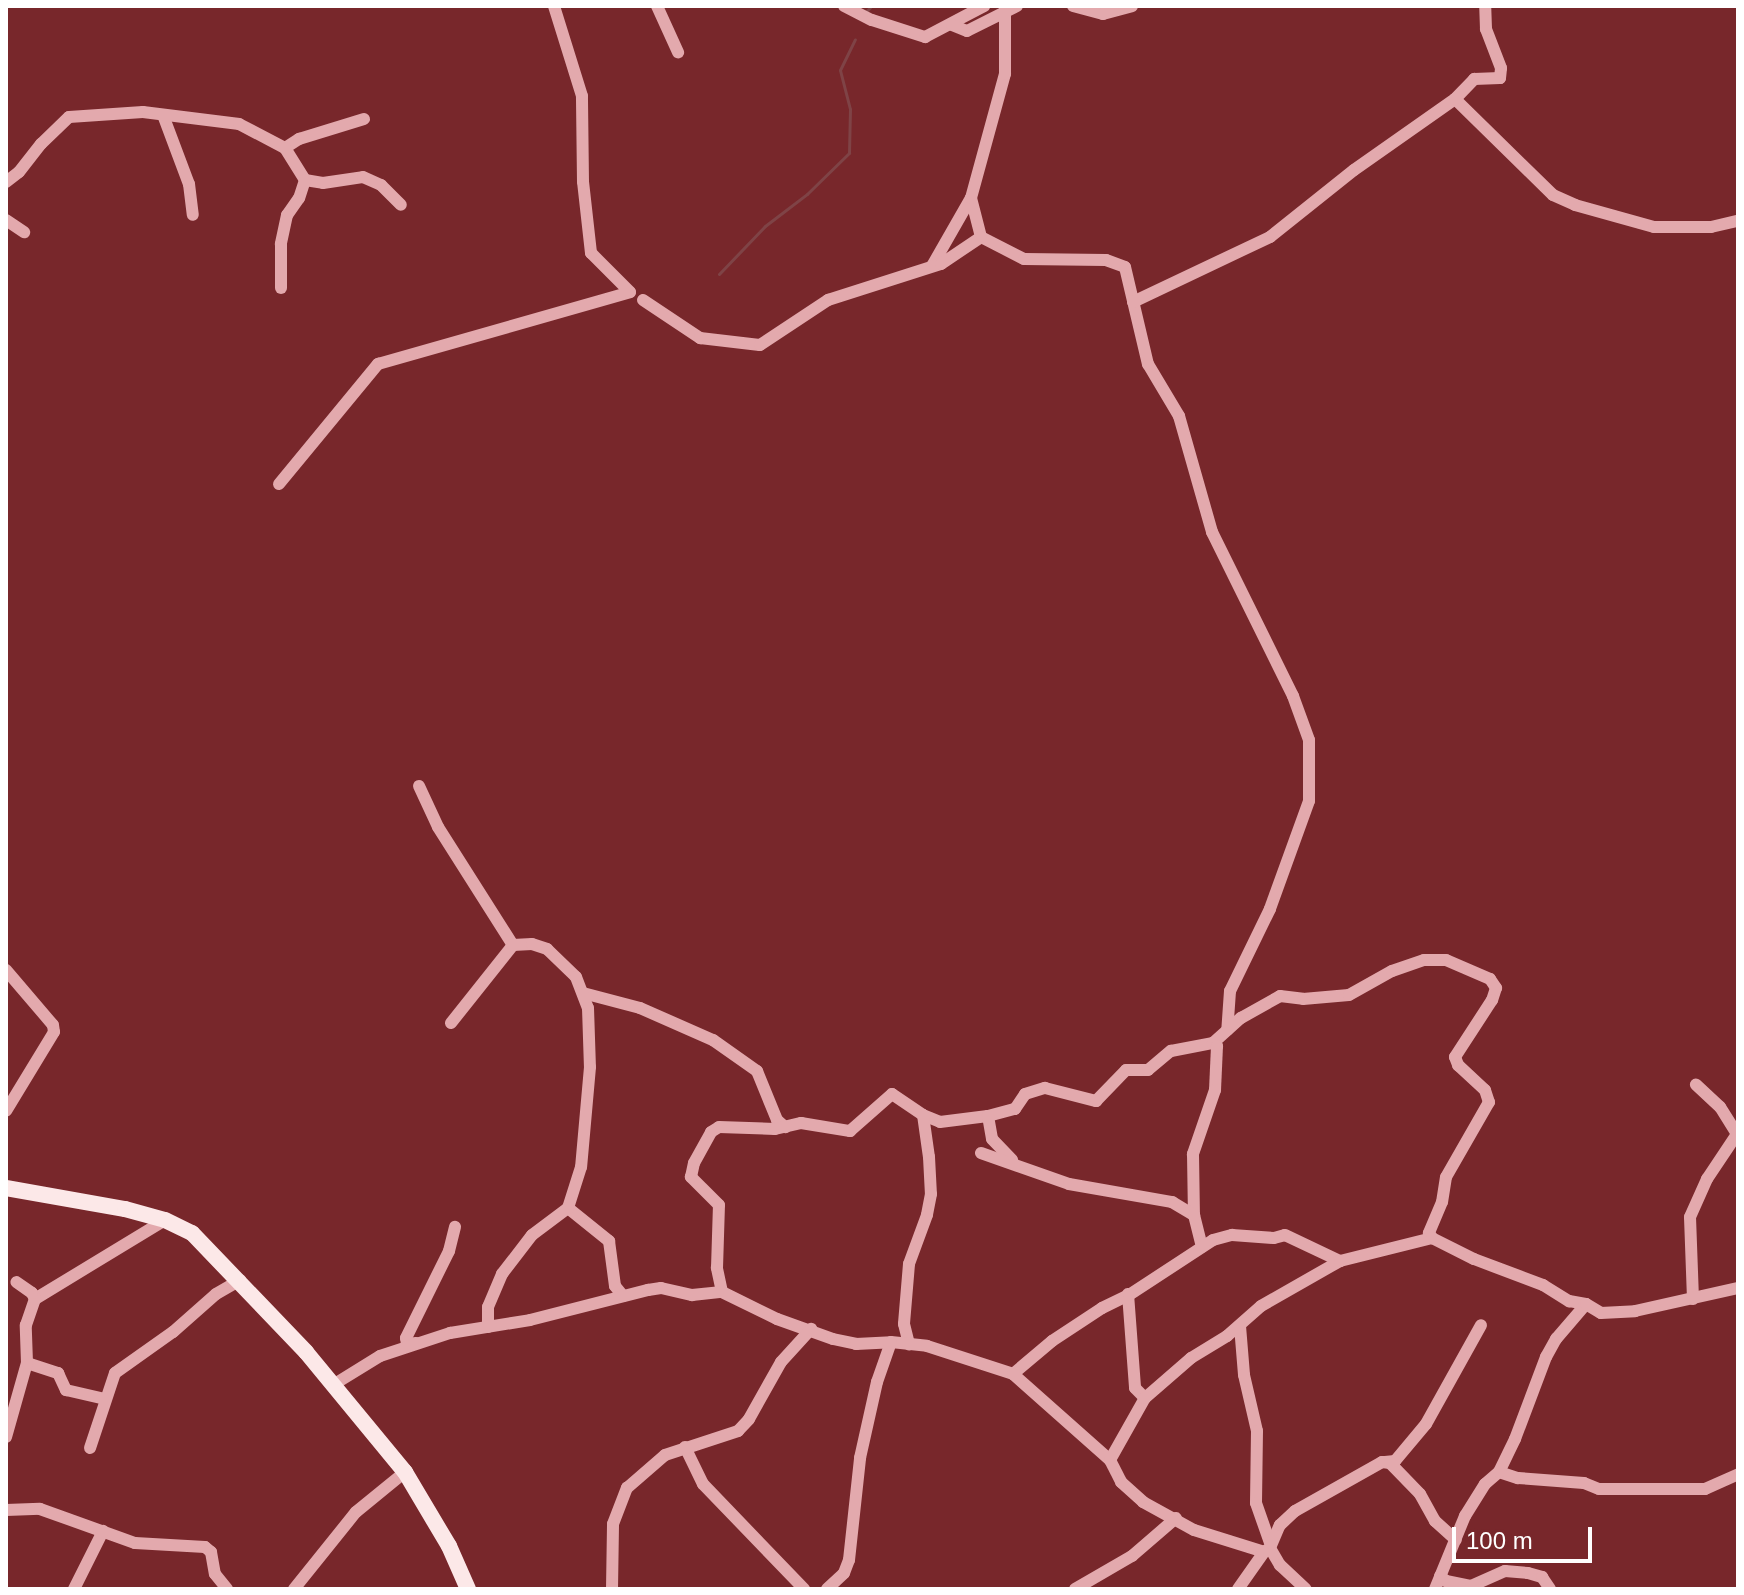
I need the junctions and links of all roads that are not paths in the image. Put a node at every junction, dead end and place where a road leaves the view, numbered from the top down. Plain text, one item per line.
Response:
1 (554, 6) edge
2 (657, 6) edge
3 (844, 6) edge
4 (984, 6) edge
5 (1017, 6) edge
6 (1073, 6) edge
7 (1132, 6) edge
8 (1485, 6) edge
9 (1005, 10) edge
10 (952, 25) junction
11 (678, 52) dead end
12 (1455, 99) junction
13 (163, 115) junction
14 (364, 119) dead end
15 (285, 148) junction
16 (305, 180) junction
17 (6, 182) edge
18 (971, 198) junction
19 (401, 205) dead end
20 (193, 215) dead end
21 (6, 220) edge
22 (1738, 221) edge
23 (24, 232) dead end
24 (981, 237) junction
25 (932, 266) junction
26 (281, 288) dead end
27 (643, 300) dead end
28 (1133, 302) junction
29 (279, 484) dead end
30 (419, 786) dead end
31 (513, 945) junction
32 (6, 970) edge
33 (583, 993) junction
34 (451, 1023) dead end
35 (1227, 1030) junction
36 (1213, 1043) junction
37 (1696, 1085) dead end
38 (6, 1111) edge
39 (923, 1115) junction
40 (988, 1116) junction
41 (785, 1127) junction
42 (981, 1153) dead end
43 (1015, 1163) junction
44 (6, 1188) edge
45 (568, 1208) junction
46 (1194, 1215) junction
47 (165, 1220) junction
48 (455, 1227) dead end
49 (1432, 1238) junction
50 (1202, 1247) junction
51 (1340, 1261) junction
52 (240, 1280) junction
53 (16, 1282) dead end
54 (1738, 1288) edge
55 (722, 1292) junction
56 (1128, 1294) junction
57 (623, 1296) junction
58 (35, 1299) junction
59 (1693, 1299) junction
60 (1586, 1304) junction
61 (1481, 1325) dead end
62 (1240, 1326) junction
63 (488, 1327) junction
64 (811, 1329) junction
65 (891, 1342) junction
66 (416, 1343) junction
67 (909, 1344) junction
68 (27, 1363) junction
69 (1013, 1374) junction
70 (333, 1385) junction
71 (1145, 1398) junction
72 (104, 1399) junction
73 (6, 1437) edge
74 (685, 1447) junction
75 (90, 1448) dead end
76 (1110, 1460) junction
77 (1382, 1462) junction
78 (405, 1472) junction
79 (1499, 1472) junction
80 (1738, 1474) edge
81 (6, 1510) edge
82 (1176, 1518) junction
83 (103, 1531) junction
84 (1456, 1540) junction
85 (1268, 1547) junction
86 (1440, 1576) junction
87 (74, 1589) edge
88 (227, 1589) edge
89 (294, 1589) edge
90 (468, 1589) edge
91 (612, 1589) edge
92 (804, 1589) edge
93 (827, 1589) edge
94 (1075, 1589) edge
95 (1238, 1589) edge
96 (1306, 1589) edge
97 (1435, 1589) edge
98 (1550, 1589) edge

1 - 29 street
2 - 11 street
3 - 10 street
4 - 10 street
5 - 9 street
6 - 7 street
8 - 12 street
9 - 10 street
9 - 18 street
12 - 22 street
12 - 28 street
13 - 15 street
13 - 17 street
13 - 20 street
14 - 15 street
15 - 16 street
16 - 19 street
16 - 26 street
18 - 24 street
18 - 25 street
21 - 23 street
24 - 25 street
24 - 28 street
25 - 27 street
28 - 35 street
30 - 31 street
31 - 33 street
31 - 34 street
32 - 38 street
33 - 41 street
33 - 45 street
35 - 36 street
35 - 49 street
36 - 40 street
36 - 46 street
37 - 59 street
39 - 40 street
39 - 41 street
39 - 67 street
40 - 43 street
41 - 55 street
42 - 43 street
43 - 46 street
44 - 47 main road
45 - 57 street
45 - 63 street
46 - 50 street
47 - 52 main road
47 - 58 street
48 - 66 street
49 - 51 street
49 - 60 street
50 - 51 street
50 - 56 street
51 - 62 street
52 - 70 main road
52 - 72 street
53 - 58 street
54 - 59 street
55 - 57 street
55 - 64 street
56 - 69 street
56 - 71 street
57 - 63 street
58 - 68 street
59 - 60 street
60 - 79 street
61 - 77 street
62 - 71 street
62 - 85 street
63 - 66 street
64 - 65 street
64 - 74 street
65 - 67 street
65 - 93 street
66 - 70 street
67 - 69 street
68 - 72 street
68 - 73 street
69 - 76 street
70 - 78 main road
71 - 76 street
72 - 75 street
74 - 91 street
74 - 92 street
76 - 82 street
77 - 84 street
77 - 85 street
78 - 89 street
78 - 90 main road
79 - 80 street
79 - 84 street
81 - 83 street
82 - 85 street
82 - 94 street
83 - 87 street
83 - 88 street
84 - 86 street
85 - 95 street
85 - 96 street
86 - 97 street
86 - 98 street

